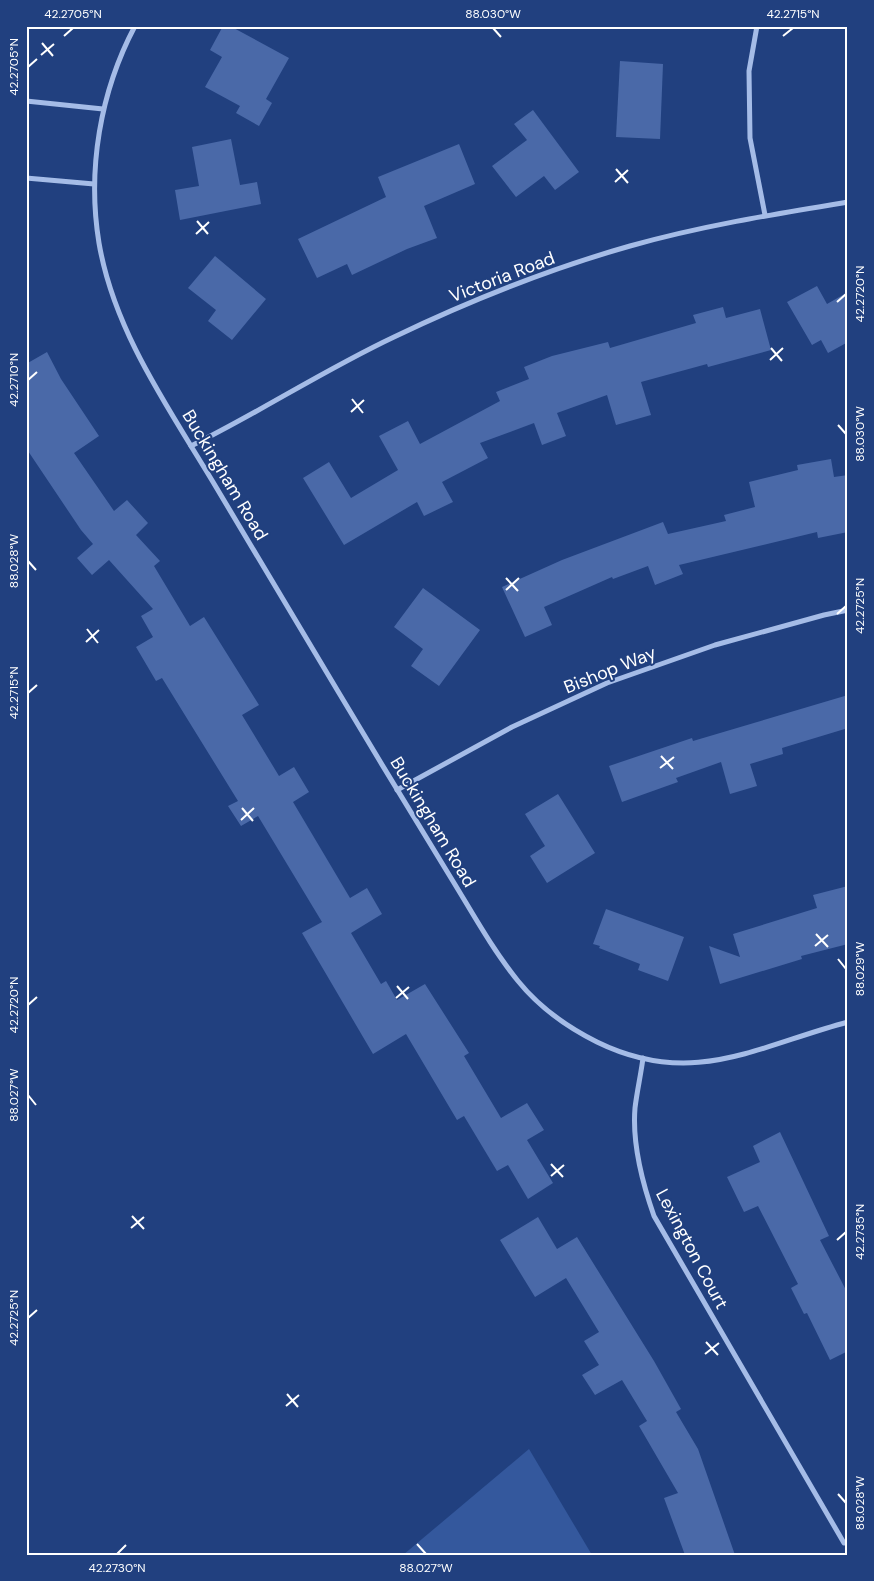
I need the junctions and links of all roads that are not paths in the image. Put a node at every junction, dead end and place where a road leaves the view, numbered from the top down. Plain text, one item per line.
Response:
1 (135, 26) edge
2 (757, 26) edge
3 (26, 101) edge
4 (103, 109) junction
5 (26, 178) edge
6 (94, 184) junction
7 (848, 202) edge
8 (765, 215) junction
9 (191, 446) junction
10 (848, 610) edge
11 (397, 790) junction
12 (848, 1022) edge
13 (643, 1058) junction
14 (844, 1543) dead end

1 - 4 street, Buckingham Road
2 - 8 street
3 - 4 street
4 - 6 street, Buckingham Road
5 - 6 street
6 - 9 street, Buckingham Road
7 - 8 street, Victoria Road
8 - 9 street, Victoria Road
9 - 11 street, Buckingham Road
10 - 11 street, Bishop Way
11 - 13 street, Buckingham Road
12 - 13 street
13 - 14 street, Lexington Court

